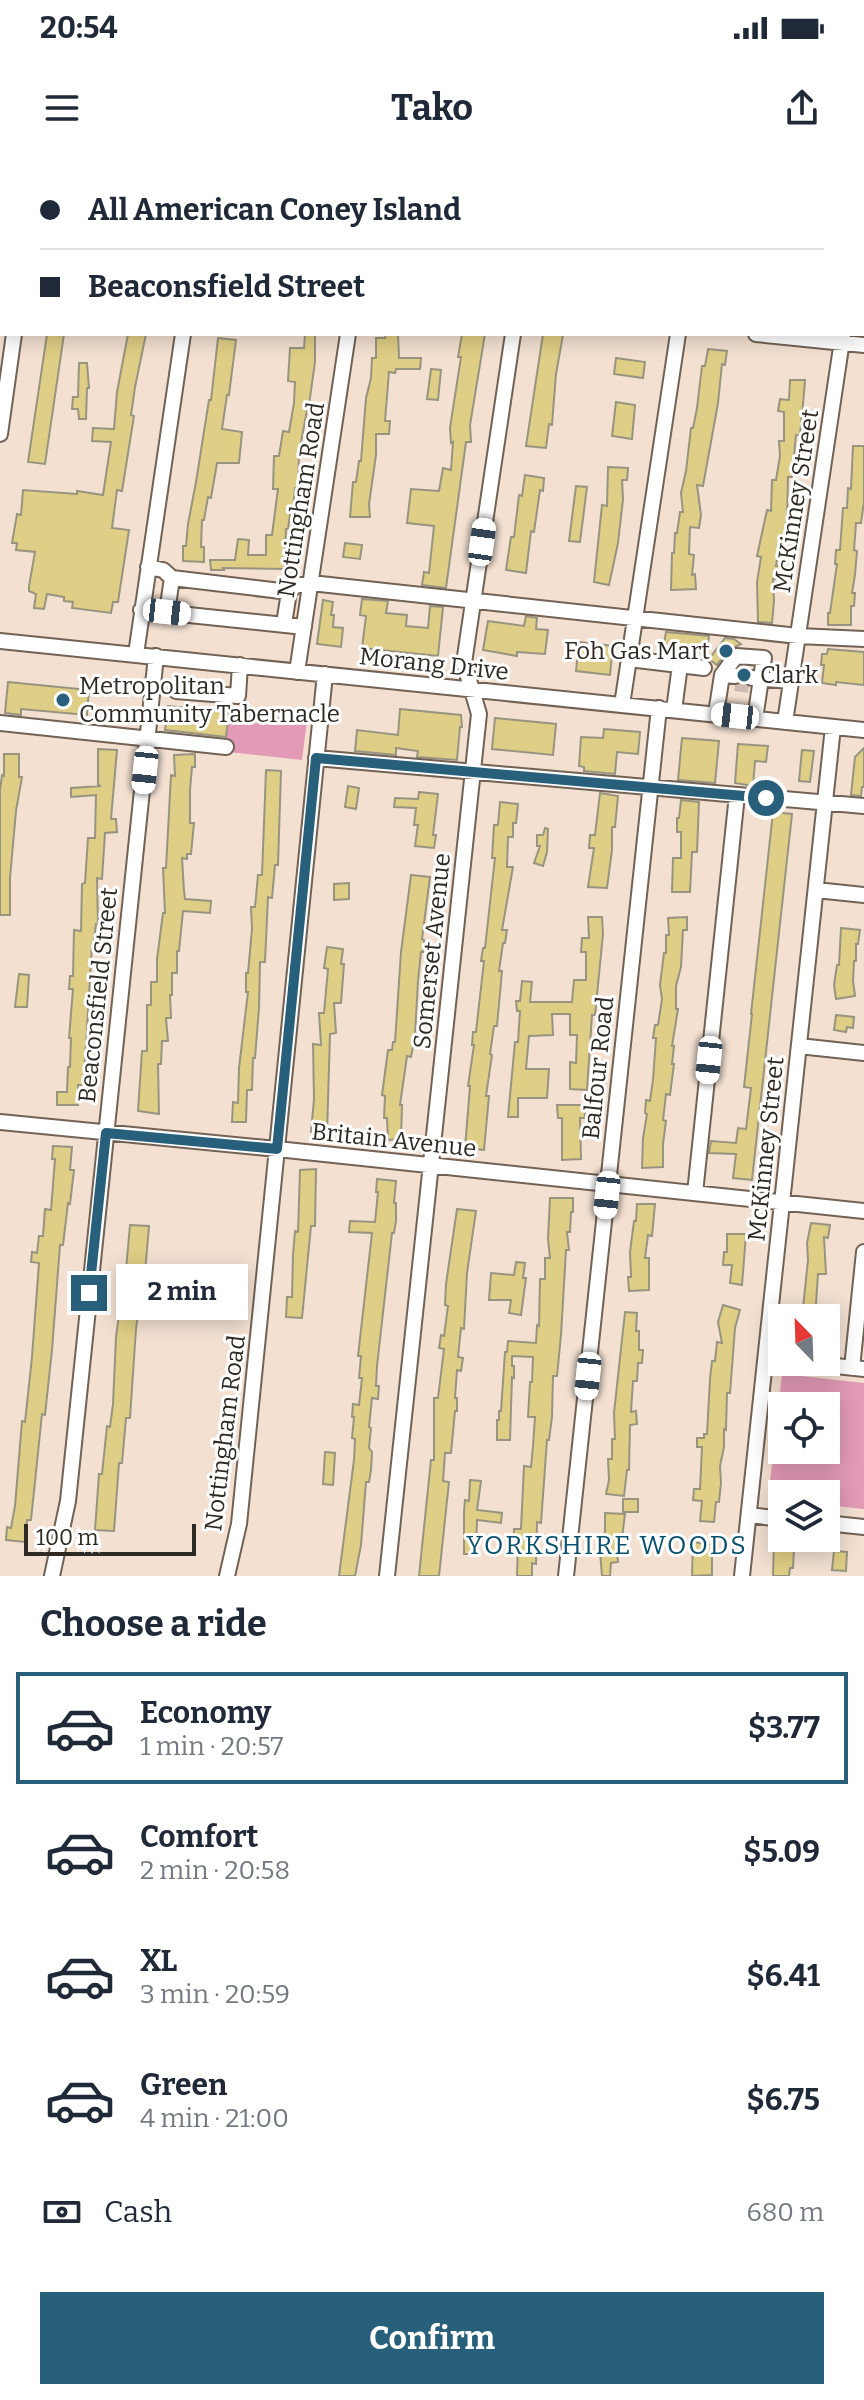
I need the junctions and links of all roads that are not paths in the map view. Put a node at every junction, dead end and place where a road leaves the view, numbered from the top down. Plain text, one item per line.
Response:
1 (14, 336) edge
2 (183, 336) edge
3 (348, 336) edge
4 (513, 336) edge
5 (678, 336) edge
6 (800, 336) edge
7 (843, 338) edge
8 (864, 345) edge
9 (0, 434) edge
10 (148, 567) junction
11 (172, 578) junction
12 (310, 584) junction
13 (289, 592) junction
14 (473, 602) junction
15 (141, 610) junction
16 (167, 612) junction
17 (635, 619) junction
18 (284, 624) junction
19 (304, 627) junction
20 (798, 636) junction
21 (864, 639) edge
22 (0, 641) edge
23 (136, 654) junction
24 (156, 656) junction
25 (629, 659) junction
26 (240, 665) junction
27 (680, 665) junction
28 (704, 668) dead end
29 (297, 672) junction
30 (325, 674) junction
31 (791, 681) junction
32 (756, 682) junction
33 (470, 689) junction
34 (176, 691) dead end
35 (622, 705) junction
36 (666, 709) junction
37 (716, 714) junction
38 (755, 719) junction
39 (785, 722) junction
40 (0, 723) edge
41 (833, 727) junction
42 (864, 730) edge
43 (148, 740) junction
44 (226, 747) dead end
45 (316, 758) junction
46 (473, 773) junction
47 (650, 789) junction
48 (737, 795) junction
49 (825, 802) junction
50 (864, 806) edge
51 (816, 890) junction
52 (864, 895) edge
53 (799, 1046) junction
54 (864, 1053) edge
55 (0, 1122) edge
56 (106, 1133) junction
57 (277, 1149) junction
58 (431, 1166) junction
59 (608, 1184) junction
60 (695, 1193) junction
61 (782, 1203) junction
62 (864, 1211) edge
63 (864, 1252) edge
64 (765, 1358) junction
65 (768, 1358) edge
66 (858, 1368) edge
67 (749, 1515) junction
68 (768, 1517) edge
69 (840, 1524) edge
70 (864, 1527) edge
71 (52, 1576) edge
72 (227, 1576) edge
73 (387, 1576) edge
74 (566, 1576) edge
75 (742, 1576) edge

1 - 9 street
2 - 10 street
3 - 12 street, Nottingham Road
4 - 14 street, Somerset Avenue
5 - 17 street
6 - 7 street
7 - 8 street
7 - 20 street, McKinney Street
10 - 11 street
10 - 15 street
11 - 13 street
11 - 16 street
12 - 13 street
12 - 14 street
12 - 19 street, Nottingham Road
13 - 18 street
14 - 17 street
14 - 33 street, Somerset Avenue
15 - 16 street
15 - 23 street
16 - 18 street
17 - 20 street
17 - 25 street
18 - 19 street
19 - 29 street, Nottingham Road
20 - 21 street
20 - 31 street, McKinney Street
22 - 23 street, Morang Drive
23 - 24 street, Morang Drive
24 - 26 street, Morang Drive
24 - 43 street, Beaconsfield Street
25 - 27 street
25 - 35 street
26 - 29 street, Morang Drive
26 - 34 street
27 - 28 street
27 - 36 street, Balfour Road
29 - 30 street, Morang Drive
30 - 33 street, Morang Drive
30 - 45 street, Nottingham Road
31 - 32 street
31 - 39 street, McKinney Street
32 - 37 street
32 - 38 street
33 - 35 street, Morang Drive
33 - 46 street, Somerset Avenue
35 - 36 street, Morang Drive
36 - 37 street, Morang Drive
36 - 47 street, Balfour Road
37 - 38 street, Morang Drive
38 - 39 street, Morang Drive
39 - 41 street, Morang Drive
40 - 43 street
41 - 42 street, Morang Drive
41 - 49 street, McKinney Street
43 - 44 street
43 - 56 street, Beaconsfield Street
45 - 46 street
45 - 57 street, Nottingham Road
46 - 47 street
46 - 58 street, Somerset Avenue
47 - 48 street
47 - 59 street, Balfour Road
48 - 49 street
48 - 60 street
49 - 50 street
49 - 51 street, McKinney Street
51 - 52 street
51 - 53 street, McKinney Street
53 - 54 street
53 - 61 street, McKinney Street
55 - 56 street, Britain Avenue
56 - 57 street, Britain Avenue
56 - 71 street, Beaconsfield Street
57 - 58 street, Britain Avenue
57 - 72 street, Nottingham Road
58 - 59 street, Britain Avenue
58 - 73 street, Somerset Avenue
59 - 60 street, Britain Avenue
59 - 74 street, Balfour Road
60 - 61 street, Britain Avenue
61 - 62 street, Britain Avenue
61 - 64 street, McKinney Street
63 - 66 street
64 - 65 street
64 - 67 street, McKinney Street
67 - 68 street
67 - 75 street, McKinney Street
69 - 70 street

